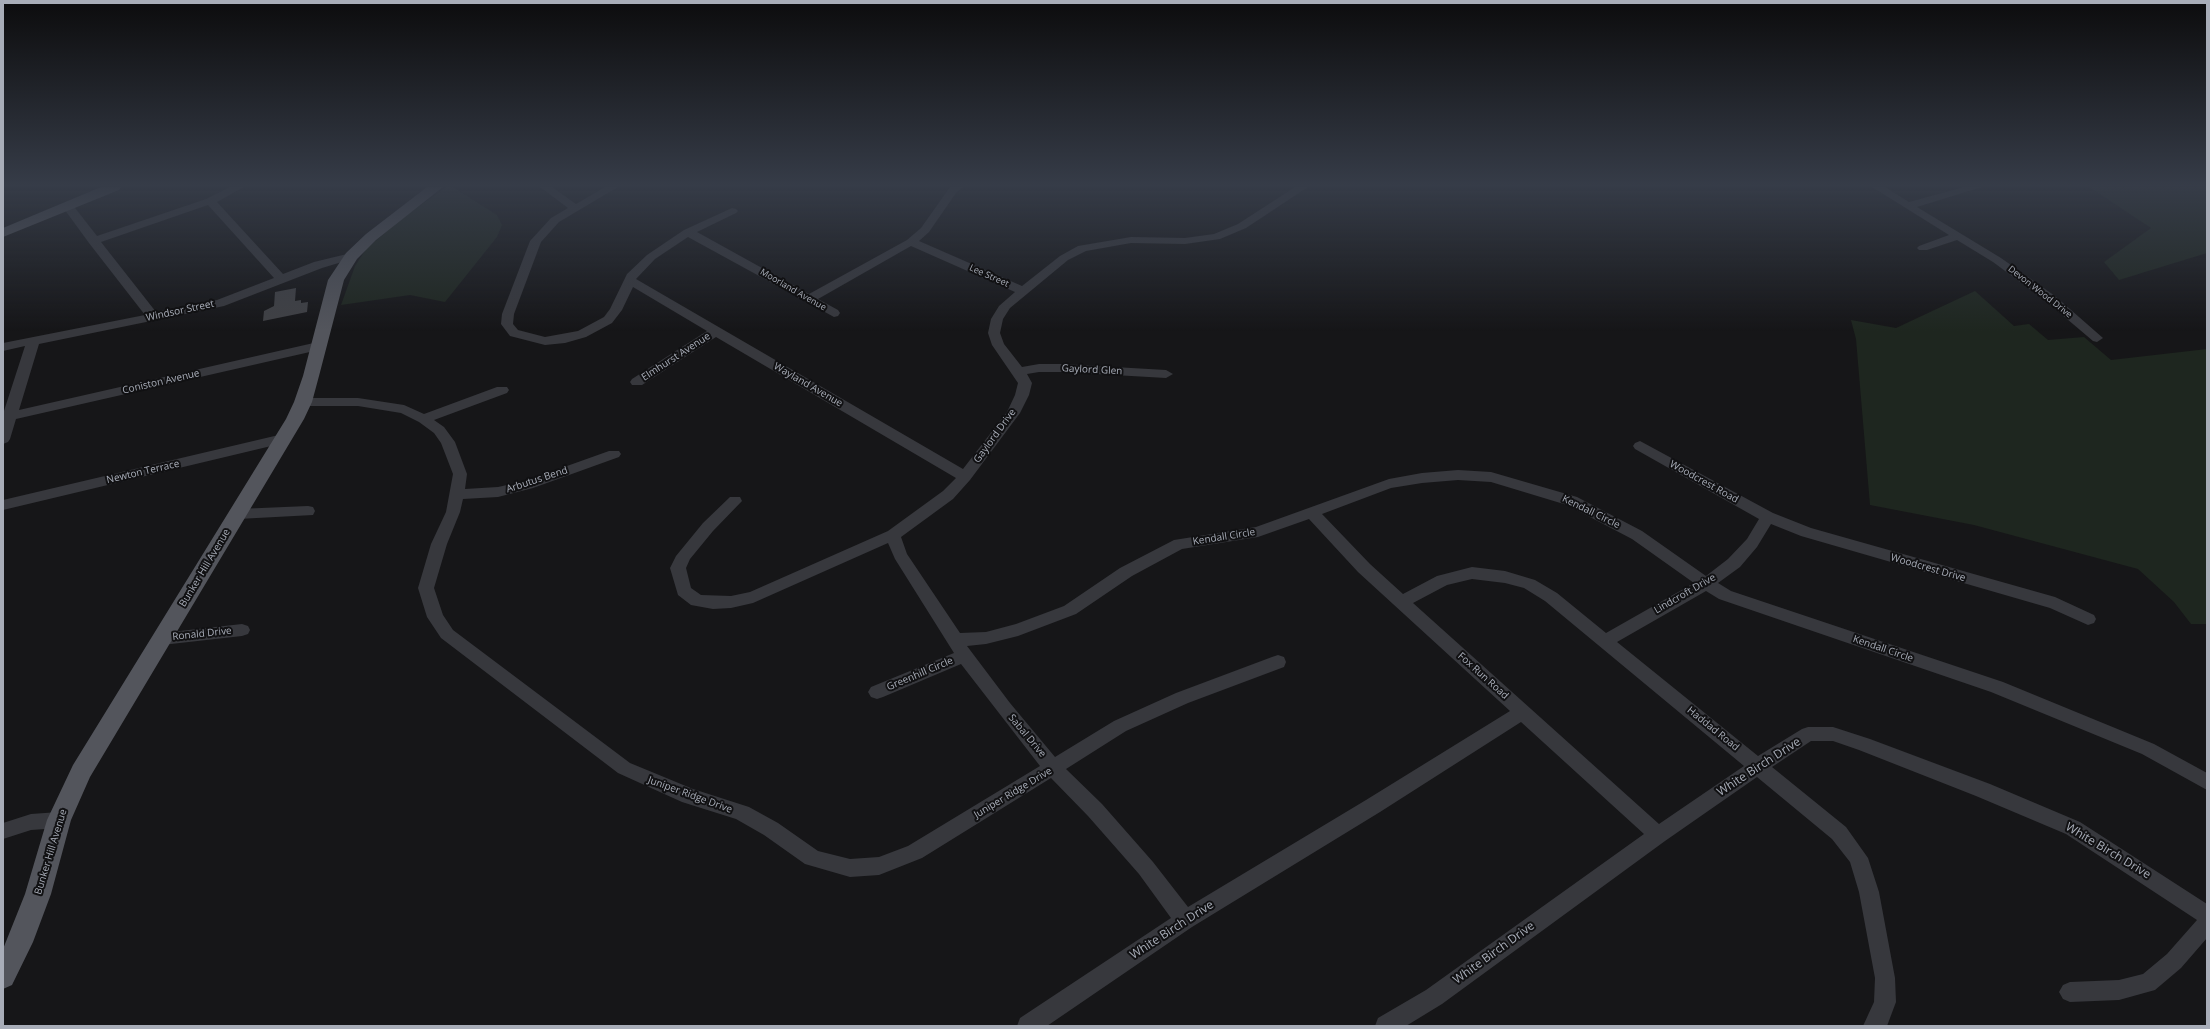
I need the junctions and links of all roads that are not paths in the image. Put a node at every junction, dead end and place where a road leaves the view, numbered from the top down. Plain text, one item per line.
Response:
1 (89, 235) edge
2 (110, 235) edge
3 (241, 235) edge
4 (374, 235) edge
5 (541, 235) edge
6 (683, 235) edge
7 (693, 235) edge
8 (920, 235) edge
9 (1221, 235) edge
10 (1958, 236) joint
11 (93, 241) junction
12 (912, 242) junction
13 (1923, 248) dead end
14 (351, 256) junction
15 (281, 279) junction
16 (629, 280) junction
17 (1022, 291) junction
18 (651, 295) junction
19 (810, 299) junction
20 (619, 302) junction
21 (834, 313) dead end
22 (152, 316) junction
23 (715, 332) junction
24 (2097, 338) dead end
25 (33, 341) junction
26 (3, 346) edge
27 (318, 346) junction
28 (1019, 372) junction
29 (1166, 374) dead end
30 (637, 382) dead end
31 (502, 390) dead end
32 (303, 402) junction
33 (7, 417) edge
34 (424, 418) junction
35 (3, 439) edge
36 (283, 439) junction
37 (1640, 446) dead end
38 (614, 454) dead end
39 (964, 477) junction
40 (457, 494) junction
41 (735, 501) dead end
42 (3, 505) edge
43 (308, 511) dead end
44 (1312, 513) junction
45 (238, 514) junction
46 (1768, 517) junction
47 (893, 535) junction
48 (1706, 584) junction
49 (1401, 602) junction
50 (2088, 619) dead end
51 (242, 630) dead end
52 (162, 639) junction
53 (956, 640) junction
54 (1605, 642) junction
55 (964, 656) junction
56 (1278, 662) dead end
57 (877, 692) dead end
58 (1522, 712) junction
59 (1758, 766) junction
60 (1054, 768) junction
61 (2207, 782) edge
62 (59, 820) junction
63 (3, 831) edge
64 (1658, 835) junction
65 (2207, 915) edge
66 (1185, 920) junction
67 (2207, 923) edge
68 (3, 976) edge
69 (2070, 992) dead end
70 (1028, 1026) edge
71 (1386, 1026) edge
72 (1874, 1026) edge

1 - 11 street
2 - 11 street
3 - 15 street
4 - 14 main road, Bunker Hill Avenue
5 - 20 street
6 - 16 street
7 - 19 street, Moorland Avenue
8 - 12 street
9 - 17 street, Gaylord Drive
10 - 13 street
10 - 24 street, Devon Wood Drive
11 - 22 street
12 - 17 street, Lee Street
12 - 19 street
14 - 15 street, Windsor Street
14 - 27 main road, Bunker Hill Avenue
15 - 22 street, Windsor Street
16 - 18 street, Wayland Avenue
16 - 20 street
17 - 28 street, Gaylord Drive
18 - 20 street
18 - 23 street, Wayland Avenue
19 - 21 street, Moorland Avenue
22 - 25 street, Windsor Street
23 - 30 street, Elmhurst Avenue
23 - 39 street, Wayland Avenue
25 - 26 street, Windsor Street
25 - 33 street
27 - 32 main road, Bunker Hill Avenue
27 - 33 street, Coniston Avenue
28 - 29 street, Gaylord Glen
28 - 39 street, Gaylord Drive
31 - 34 street
32 - 34 street, Juniper Ridge Drive
32 - 36 main road, Bunker Hill Avenue
33 - 35 street
34 - 40 street, Juniper Ridge Drive
36 - 42 street, Newton Terrace
36 - 45 main road, Bunker Hill Avenue
37 - 46 street, Woodcrest Road
38 - 40 street, Arbutus Bend
39 - 47 street, Gaylord Drive
40 - 60 street, Juniper Ridge Drive
41 - 47 street, Gaylord Drive
43 - 45 street
44 - 48 street, Kendall Circle
44 - 49 street, Fox Run Road
44 - 53 street, Kendall Circle
45 - 52 main road, Bunker Hill Avenue
46 - 48 street, Lindcroft Drive
46 - 50 street, Woodcrest Drive
47 - 53 street, Sabal Drive
48 - 54 street, Lindcroft Drive
48 - 61 street, Kendall Circle
49 - 54 street, Haddad Road
49 - 58 street, Fox Run Road
51 - 52 street, Ronald Drive
52 - 62 main road, Bunker Hill Avenue
53 - 55 street, Sabal Drive
54 - 59 street, Haddad Road
55 - 57 street, Greenhill Circle
55 - 60 street, Sabal Drive
56 - 60 street, Juniper Ridge Drive
58 - 64 street, Fox Run Road
58 - 66 street, White Birch Drive
59 - 64 street, White Birch Drive
59 - 65 street, White Birch Drive
59 - 72 street, Haddad Road
60 - 66 street, Sabal Drive
62 - 63 street
62 - 68 main road, Bunker Hill Avenue
64 - 71 street, White Birch Drive
66 - 70 street, White Birch Drive
67 - 69 street

